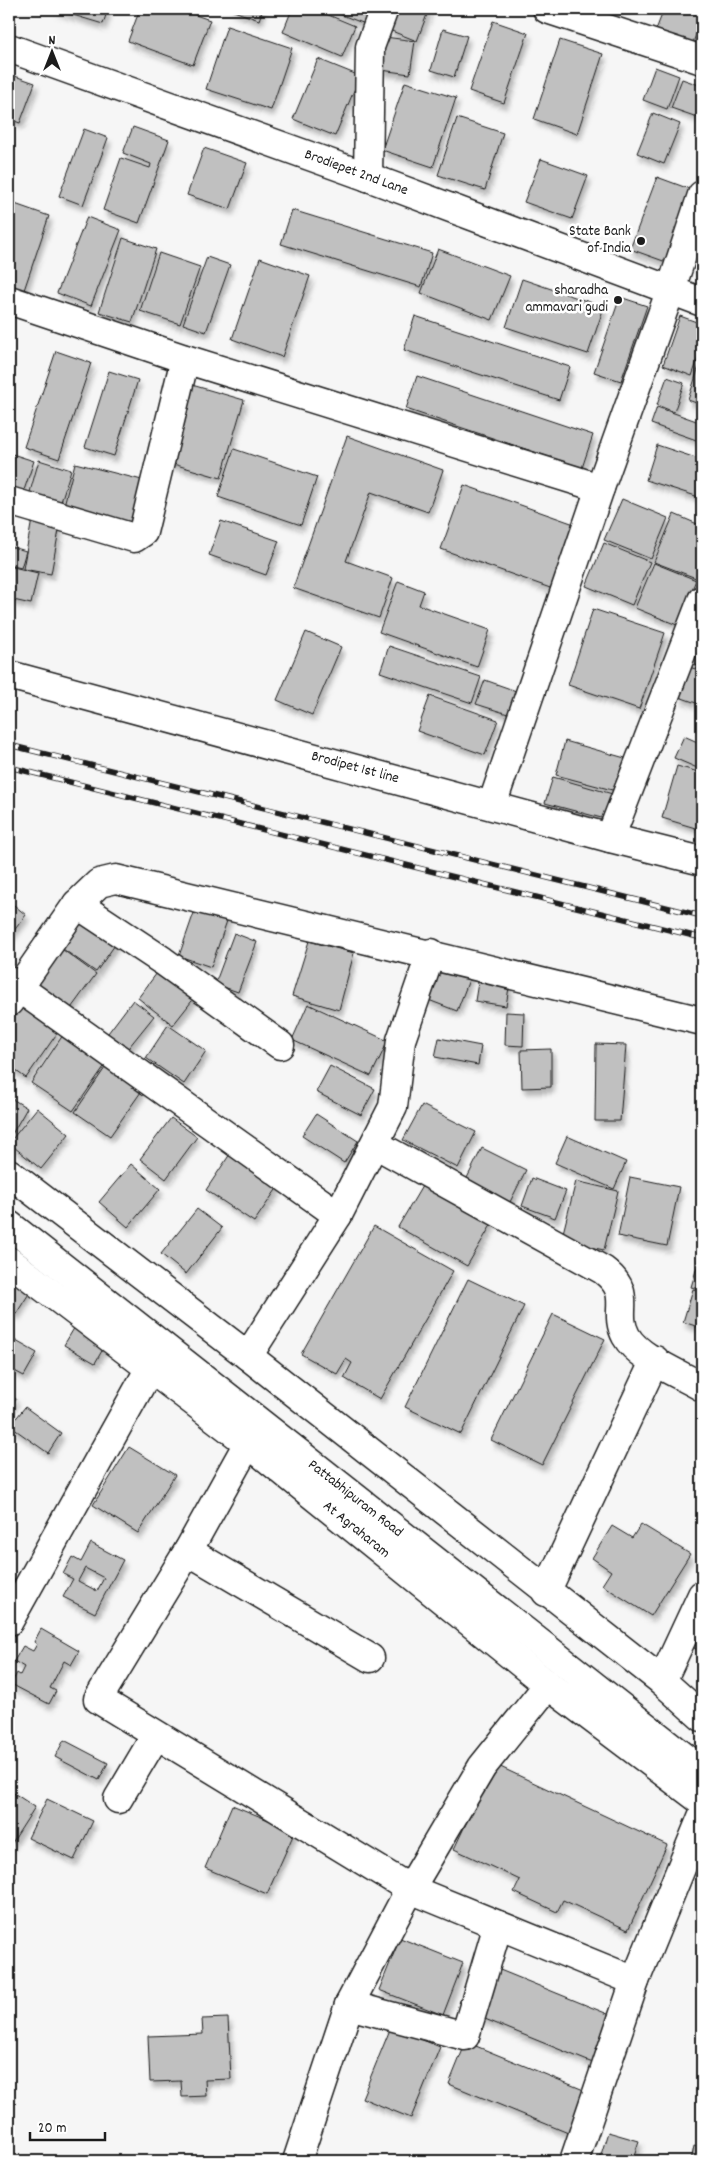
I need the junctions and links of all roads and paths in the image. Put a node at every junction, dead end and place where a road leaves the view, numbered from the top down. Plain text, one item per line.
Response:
1 (384, 9) edge
2 (547, 9) edge
3 (9, 48) edge
4 (702, 60) edge
5 (368, 177) junction
6 (702, 195) edge
7 (671, 289) junction
8 (9, 300) edge
9 (702, 302) edge
10 (185, 359) junction
11 (600, 488) junction
12 (9, 501) edge
13 (702, 600) edge
14 (9, 675) edge
15 (492, 805) junction
16 (610, 838) junction
17 (702, 861) edge
18 (77, 904) junction
19 (431, 954) junction
20 (12, 991) edge
21 (702, 1020) edge
22 (280, 1046) dead end
23 (375, 1144) junction
24 (9, 1173) edge
25 (9, 1205) edge
26 (338, 1215) junction
27 (9, 1225) edge
28 (9, 1261) edge
29 (248, 1356) junction
30 (655, 1360) junction
31 (150, 1368) junction
32 (702, 1387) edge
33 (248, 1443) junction
34 (188, 1551) junction
35 (482, 1587) junction
36 (546, 1592) junction
37 (702, 1595) edge
38 (9, 1621) edge
39 (370, 1658) dead end
40 (662, 1681) junction
41 (548, 1685) junction
42 (702, 1717) edge
43 (156, 1735) junction
44 (702, 1748) edge
45 (702, 1772) edge
46 (118, 1799) dead end
47 (702, 1801) edge
48 (702, 1817) edge
49 (410, 1889) junction
50 (498, 1925) junction
51 (635, 1981) junction
52 (350, 2005) junction
53 (297, 2161) edge
54 (574, 2161) edge

1 - 5 street
2 - 4 street
3 - 5 street, Brodiepet 2nd Lane
5 - 7 street, Brodiepet 2nd Lane
6 - 7 street
7 - 9 street, Brodiepet 2nd Lane
7 - 11 street
8 - 10 street
10 - 11 street
10 - 12 street
11 - 15 street
13 - 16 street
14 - 15 street, Brodipet 1st line
15 - 16 street, Brodipet 1st line
16 - 17 street, Brodipet 1st line
18 - 19 street
18 - 20 street
18 - 22 street
19 - 21 street
19 - 23 street
20 - 26 street
23 - 26 street
23 - 30 street
24 - 29 street
25 - 35 street, Pattabhipuram Road
26 - 29 street
27 - 35 street, Pattabhipuram Road
28 - 31 street, At Agraharam
29 - 36 street
30 - 32 street
30 - 36 street
31 - 33 street, At Agraharam
31 - 38 street
33 - 34 street
33 - 41 street, At Agraharam
34 - 39 street
34 - 43 street
35 - 44 street, Pattabhipuram Road
35 - 45 street, Pattabhipuram Road
36 - 40 street
37 - 40 street
40 - 42 street
41 - 47 street, At Agraharam
41 - 49 street
43 - 46 street
43 - 49 street
48 - 51 street
49 - 50 street
49 - 52 street
50 - 51 street
50 - 52 street
51 - 54 street
52 - 53 street

